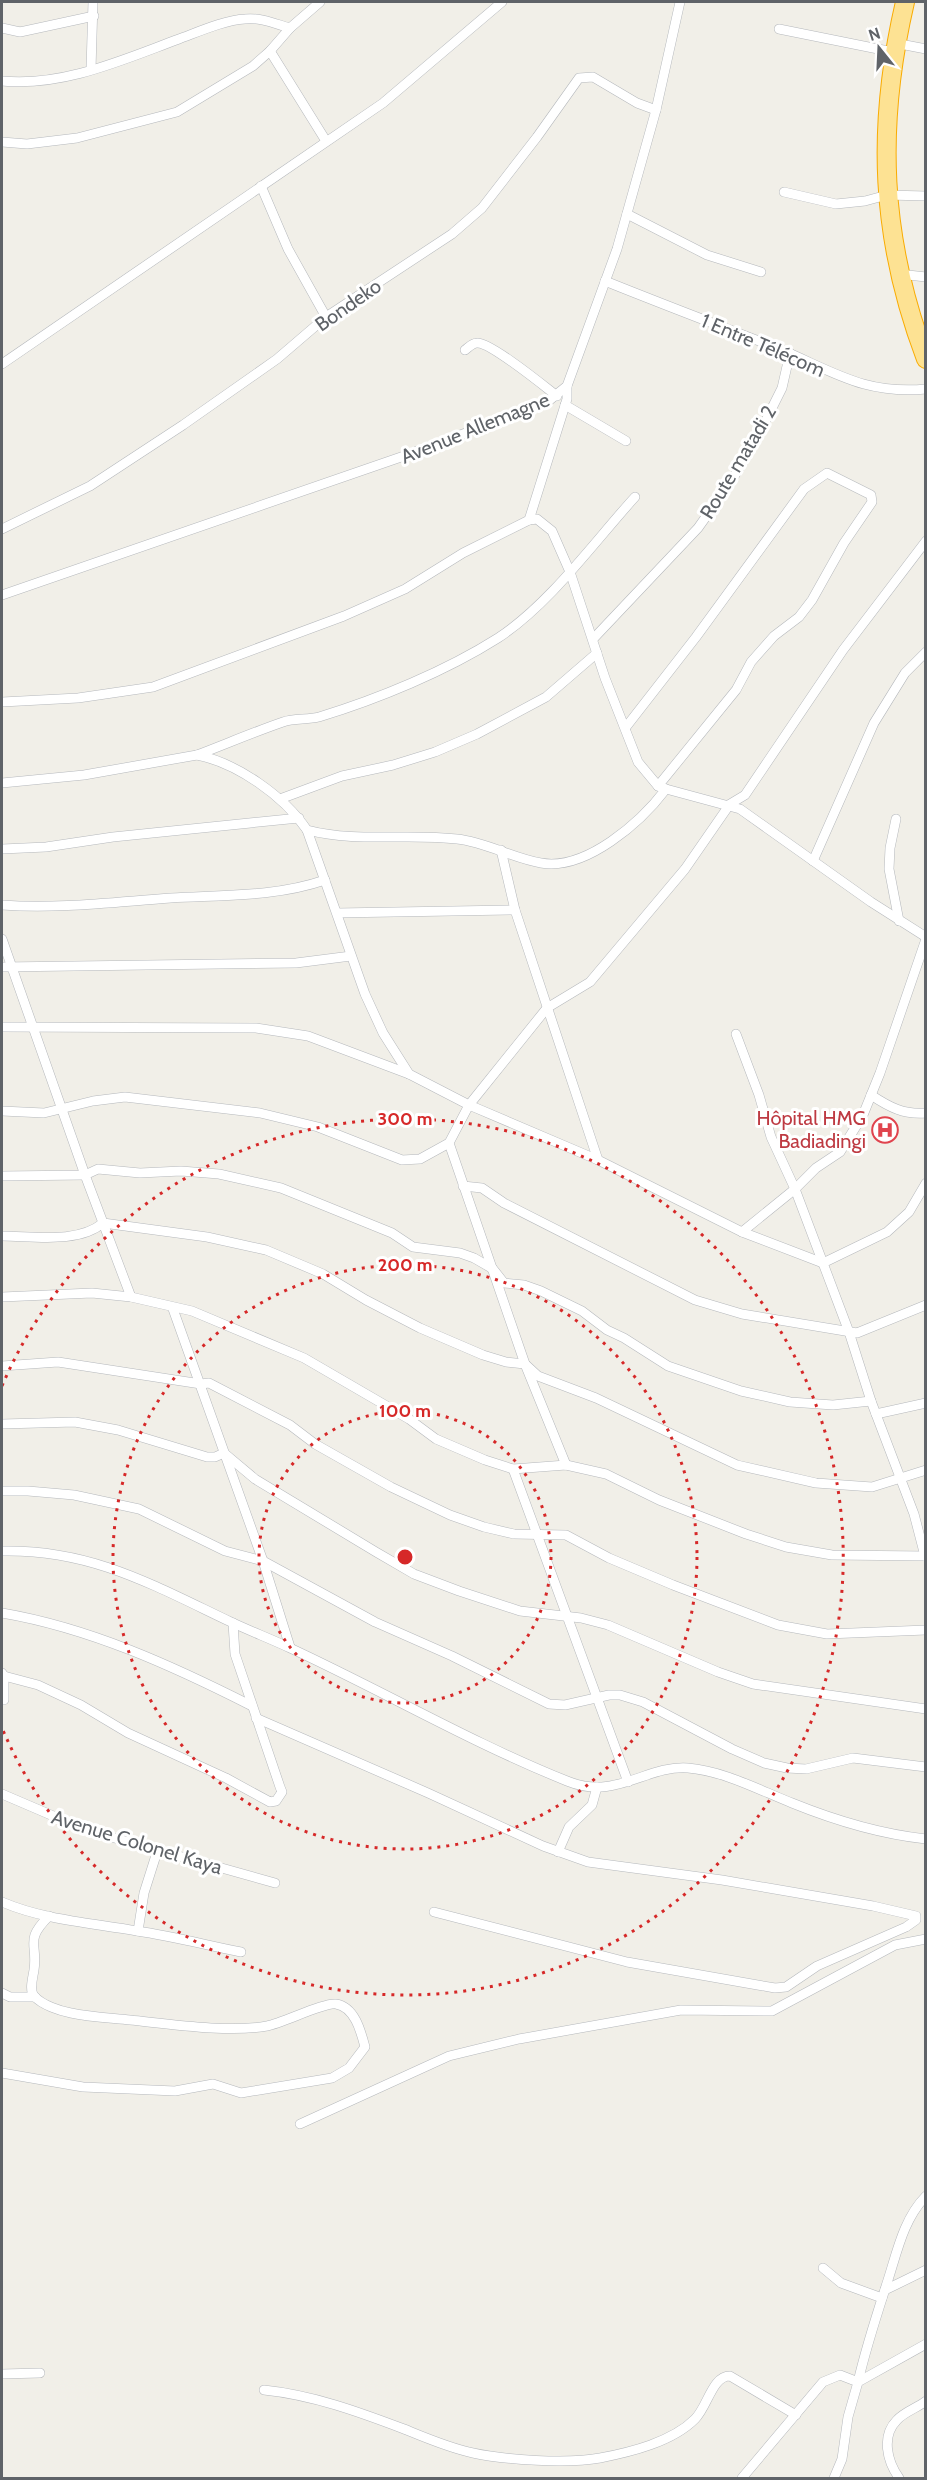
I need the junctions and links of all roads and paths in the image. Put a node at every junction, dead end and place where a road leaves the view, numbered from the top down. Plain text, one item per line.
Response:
1 (93, 2) edge
2 (320, 2) edge
3 (502, 2) edge
4 (680, 2) edge
5 (905, 2) edge
6 (94, 16) junction
7 (2, 28) edge
8 (290, 28) junction
9 (779, 29) dead end
10 (894, 48) junction
11 (926, 49) edge
12 (270, 51) junction
13 (91, 69) junction
14 (2, 81) edge
15 (656, 110) junction
16 (326, 141) junction
17 (2, 142) edge
18 (261, 186) junction
19 (784, 192) dead end
20 (887, 195) junction
21 (926, 196) edge
22 (627, 214) junction
23 (761, 272) dead end
24 (899, 274) junction
25 (926, 277) edge
26 (605, 281) junction
27 (326, 317) junction
28 (2, 350) edge
29 (465, 350) dead end
30 (790, 353) junction
31 (926, 359) edge
32 (5, 362) edge
33 (567, 386) junction
34 (926, 389) edge
35 (557, 396) junction
36 (565, 405) junction
37 (626, 441) dead end
38 (635, 497) dead end
39 (529, 519) junction
40 (2, 529) edge
41 (926, 541) edge
42 (570, 572) junction
43 (2, 595) edge
44 (593, 639) junction
45 (926, 652) edge
46 (597, 653) junction
47 (2, 702) edge
48 (626, 727) junction
49 (197, 755) junction
50 (2, 783) edge
51 (662, 788) junction
52 (280, 799) junction
53 (730, 804) junction
54 (299, 818) junction
55 (896, 819) dead end
56 (307, 830) junction
57 (2, 849) edge
58 (501, 850) junction
59 (813, 861) junction
60 (325, 880) junction
61 (2, 905) edge
62 (515, 910) junction
63 (337, 912) junction
64 (899, 921) junction
65 (926, 938) edge
66 (2, 939) edge
67 (351, 956) junction
68 (12, 966) junction
69 (2, 967) edge
70 (547, 1008) junction
71 (2, 1027) edge
72 (33, 1028) junction
73 (736, 1034) dead end
74 (409, 1074) junction
75 (871, 1095) junction
76 (469, 1105) junction
77 (61, 1109) junction
78 (2, 1111) edge
79 (926, 1113) edge
80 (449, 1143) junction
81 (598, 1160) junction
82 (85, 1175) junction
83 (2, 1176) edge
84 (926, 1183) edge
85 (463, 1186) junction
86 (795, 1189) junction
87 (103, 1223) junction
88 (742, 1232) junction
89 (2, 1236) edge
90 (823, 1263) junction
91 (493, 1269) junction
92 (131, 1297) junction
93 (2, 1298) edge
94 (926, 1305) edge
95 (173, 1309) junction
96 (849, 1332) junction
97 (525, 1364) junction
98 (2, 1366) edge
99 (201, 1384) junction
100 (871, 1401) junction
101 (926, 1404) edge
102 (876, 1414) junction
103 (2, 1424) edge
104 (224, 1453) junction
105 (566, 1465) junction
106 (513, 1469) junction
107 (926, 1470) edge
108 (900, 1479) junction
109 (2, 1491) edge
110 (537, 1534) junction
111 (2, 1551) edge
112 (925, 1556) edge
113 (263, 1561) junction
114 (2, 1613) edge
115 (567, 1617) junction
116 (233, 1623) junction
117 (926, 1630) edge
118 (290, 1647) junction
119 (3, 1674) edge
120 (596, 1697) junction
121 (4, 1700) dead end
122 (252, 1706) junction
123 (926, 1709) edge
124 (256, 1718) junction
125 (926, 1767) edge
126 (628, 1782) junction
127 (597, 1787) junction
128 (2, 1794) edge
129 (926, 1839) edge
130 (158, 1852) junction
131 (558, 1852) junction
132 (276, 1883) dead end
133 (2, 1902) edge
134 (434, 1912) dead end
135 (49, 1916) junction
136 (138, 1931) junction
137 (926, 1939) edge
138 (241, 1952) dead end
139 (2, 1993) edge
140 (35, 1997) junction
141 (2, 2073) edge
142 (300, 2124) dead end
143 (926, 2196) edge
144 (823, 2268) dead end
145 (926, 2270) edge
146 (883, 2294) junction
147 (926, 2344) edge
148 (40, 2373) dead end
149 (2, 2374) edge
150 (858, 2382) junction
151 (264, 2390) dead end
152 (926, 2401) edge
153 (796, 2415) junction
154 (742, 2478) edge
155 (834, 2478) edge
156 (899, 2478) edge

1 - 6 street
2 - 8 street
3 - 16 street
4 - 15 street, Avenue Allemagne
5 - 10 highway
6 - 7 street
6 - 13 street
8 - 12 street
8 - 13 street
9 - 10 street
10 - 11 street
10 - 20 highway
12 - 16 street
12 - 17 street
13 - 14 street
15 - 22 street, Avenue Allemagne
15 - 27 street, Bondeko
16 - 18 street
18 - 27 street
18 - 32 street
19 - 20 street
20 - 21 street
20 - 24 highway
22 - 23 street
22 - 26 street, Avenue Allemagne
24 - 25 street
24 - 31 highway
26 - 30 street, 1 Entre Télécom
26 - 33 street, Avenue Allemagne
27 - 40 street, Bondeko
28 - 32 street
29 - 35 street
30 - 34 street, 1 Entre Télécom
30 - 44 street, Route matadi 2
33 - 35 street, Avenue Allemagne
33 - 36 street
35 - 43 street, Avenue Allemagne
36 - 37 street
36 - 39 street
38 - 42 street
39 - 42 street
39 - 47 street
41 - 53 street
42 - 44 street
42 - 49 street
44 - 46 street
45 - 59 street
46 - 48 street
46 - 52 street
48 - 51 street
48 - 51 street
49 - 50 street
49 - 52 street
51 - 53 street
51 - 58 street
52 - 54 street
53 - 59 street
53 - 70 street
54 - 56 street
54 - 57 street
55 - 64 street
56 - 58 street
56 - 60 street
58 - 62 street
59 - 64 street
60 - 61 street
60 - 63 street
62 - 63 street
62 - 70 street
63 - 67 street
64 - 65 street
65 - 75 street
66 - 68 street
67 - 68 street
67 - 74 street
68 - 69 street
68 - 72 street
70 - 76 street
70 - 81 street
71 - 72 street
72 - 74 street
72 - 77 street
73 - 86 street
74 - 76 street
75 - 79 street
75 - 86 street
76 - 80 street
76 - 81 street
77 - 78 street
77 - 80 street
77 - 82 street
80 - 85 street
81 - 88 street
82 - 83 street
82 - 87 street
82 - 91 street
84 - 90 street
85 - 91 street
85 - 96 street
86 - 88 street
86 - 90 street
87 - 89 street
87 - 92 street
87 - 97 street
88 - 90 street
90 - 96 street
91 - 97 street
91 - 100 street
92 - 93 street
92 - 95 street
94 - 96 street
95 - 99 street
95 - 106 street
96 - 100 street
97 - 105 street
97 - 108 street
98 - 99 street
99 - 104 street
99 - 110 street
100 - 102 street
101 - 102 street
102 - 108 street
103 - 104 street
104 - 113 street
104 - 115 street
105 - 106 street
105 - 112 street
106 - 110 street
107 - 108 street
108 - 112 street
109 - 113 street
110 - 115 street
110 - 117 street
111 - 116 street
113 - 118 street
113 - 120 street
114 - 122 street
115 - 120 street
115 - 123 street
116 - 118 street
116 - 122 street
118 - 127 street
119 - 121 street
119 - 124 street
120 - 125 street
120 - 126 street
122 - 124 street
124 - 131 street
126 - 127 street
126 - 129 street
127 - 131 street
128 - 130 street, Avenue Colonel Kaya
130 - 132 street, Avenue Colonel Kaya
130 - 136 street
131 - 134 street
133 - 135 street
135 - 136 street
135 - 140 street
136 - 138 street
137 - 142 street
139 - 140 street
140 - 141 street
143 - 146 street
144 - 146 street
145 - 146 street
146 - 150 street
147 - 150 street
148 - 149 street
150 - 153 street
150 - 155 street
151 - 153 street
152 - 156 street
153 - 154 street

